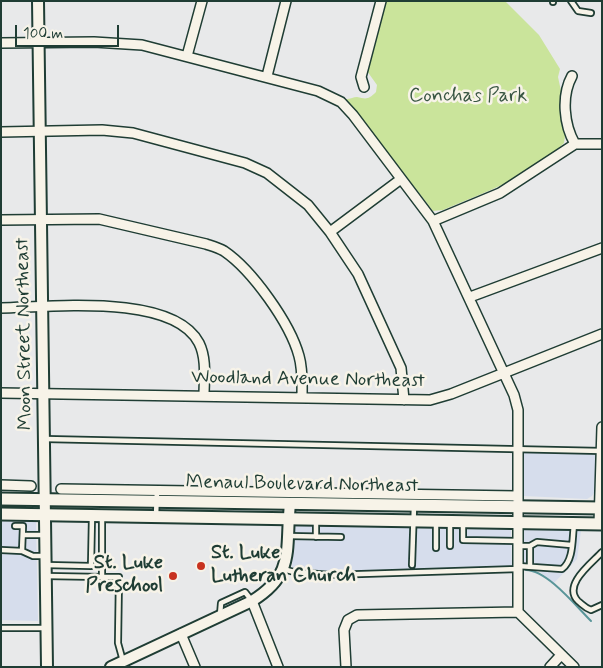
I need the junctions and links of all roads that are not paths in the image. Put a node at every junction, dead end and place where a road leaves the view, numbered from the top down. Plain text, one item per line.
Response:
1 (38, 1) edge
2 (202, 1) edge
3 (286, 1) edge
4 (380, 1) edge
5 (571, 1) edge
6 (591, 13) dead end
7 (38, 42) junction
8 (1, 43) edge
9 (187, 56) junction
10 (267, 76) junction
11 (572, 76) dead end
12 (364, 88) dead end
13 (40, 131) junction
14 (1, 132) edge
15 (575, 144) junction
16 (602, 144) edge
17 (401, 179) junction
18 (1, 220) edge
19 (41, 220) junction
20 (433, 221) junction
21 (330, 232) junction
22 (602, 248) edge
23 (470, 297) junction
24 (42, 307) junction
25 (1, 308) edge
26 (602, 334) edge
27 (504, 373) junction
28 (1, 393) edge
29 (43, 393) junction
30 (204, 396) junction
31 (302, 398) junction
32 (404, 400) junction
33 (602, 427) edge
34 (44, 439) junction
35 (518, 450) junction
36 (601, 451) edge
37 (1, 485) edge
38 (30, 486) dead end
39 (61, 489) dead end
40 (157, 496) junction
41 (517, 496) junction
42 (1, 499) edge
43 (45, 500) junction
44 (290, 504) junction
45 (414, 505) junction
46 (516, 508) junction
47 (600, 508) edge
48 (1, 514) edge
49 (45, 514) junction
50 (97, 516) junction
51 (156, 517) junction
52 (288, 518) junction
53 (316, 519) junction
54 (413, 520) junction
55 (436, 520) junction
56 (450, 521) junction
57 (463, 521) junction
58 (517, 522) junction
59 (574, 523) junction
60 (601, 525) edge
61 (15, 526) dead end
62 (15, 532) dead end
63 (45, 535) junction
64 (23, 536) junction
65 (288, 536) junction
66 (316, 536) junction
67 (341, 537) dead end
68 (15, 540) dead end
69 (517, 544) junction
70 (571, 545) junction
71 (450, 546) dead end
72 (530, 546) junction
73 (436, 548) dead end
74 (1, 550) edge
75 (22, 551) junction
76 (602, 552) edge
77 (412, 564) dead end
78 (46, 566) junction
79 (530, 566) junction
80 (518, 567) junction
81 (284, 569) junction
82 (102, 577) junction
83 (252, 600) junction
84 (602, 605) edge
85 (518, 612) junction
86 (1, 628) edge
87 (46, 628) junction
88 (181, 634) junction
89 (561, 655) junction
90 (123, 661) junction
91 (47, 667) edge
92 (111, 667) edge
93 (195, 667) edge
94 (278, 667) edge
95 (346, 667) edge
96 (550, 667) edge
97 (574, 667) edge

1 - 7 street, Moon Street Northeast
2 - 9 street
3 - 10 street
4 - 12 street
5 - 6 lane
7 - 8 street
7 - 9 street
7 - 13 street, Moon Street Northeast
9 - 10 street
10 - 17 street
11 - 15 street
13 - 14 street
13 - 19 street, Moon Street Northeast
13 - 21 street
15 - 16 street
15 - 20 street
17 - 20 street
17 - 21 street
18 - 19 street
19 - 24 street, Moon Street Northeast
19 - 31 street
20 - 23 street
21 - 32 street
22 - 23 street
23 - 27 street
24 - 25 street
24 - 29 street, Moon Street Northeast
24 - 30 street
26 - 27 street, Woodland Avenue Northeast
27 - 32 street, Woodland Avenue Northeast
27 - 35 street
28 - 29 street, Woodland Avenue Northeast
29 - 30 street, Woodland Avenue Northeast
29 - 34 street, Moon Street Northeast
30 - 31 street, Woodland Avenue Northeast
31 - 32 street, Woodland Avenue Northeast
33 - 36 street
34 - 35 lane
34 - 43 street, Moon Street Northeast
35 - 36 lane
35 - 41 street
36 - 47 street
37 - 38 street
39 - 40 street
40 - 41 street
40 - 43 main road, Menaul Boulevard Northeast
40 - 44 main road, Menaul Boulevard Northeast
40 - 51 lane
41 - 46 street
42 - 43 main road, Menaul Boulevard Northeast
43 - 49 street, Moon Street Northeast
44 - 45 main road, Menaul Boulevard Northeast
44 - 52 street
45 - 46 main road, Menaul Boulevard Northeast
45 - 54 lane
46 - 47 main road, Menaul Boulevard Northeast
46 - 58 street
47 - 60 street
48 - 49 main road, Menaul Boulevard Northeast
49 - 50 main road, Menaul Boulevard Northeast
49 - 63 street, Moon Street Northeast
50 - 51 main road, Menaul Boulevard Northeast
50 - 78 lane
50 - 82 lane
51 - 52 main road, Menaul Boulevard Northeast
52 - 53 main road, Menaul Boulevard Northeast
52 - 65 street
53 - 54 main road, Menaul Boulevard Northeast
53 - 66 lane
54 - 55 main road, Menaul Boulevard Northeast
54 - 77 lane
55 - 56 main road, Menaul Boulevard Northeast
55 - 73 lane
56 - 57 main road, Menaul Boulevard Northeast
56 - 71 lane
57 - 58 main road, Menaul Boulevard Northeast
57 - 69 lane
58 - 59 main road, Menaul Boulevard Northeast
58 - 69 street
59 - 60 main road, Menaul Boulevard Northeast
59 - 70 lane
61 - 64 lane
62 - 64 lane
63 - 64 lane
63 - 78 street, Moon Street Northeast
64 - 68 lane
64 - 75 lane
65 - 66 lane
65 - 81 street
66 - 67 lane
69 - 72 lane
69 - 80 street
70 - 72 lane
70 - 79 lane
72 - 79 lane
74 - 75 lane
75 - 78 lane
76 - 84 lane
78 - 82 lane
78 - 87 street, Moon Street Northeast
79 - 80 lane
80 - 81 lane
80 - 85 street
81 - 83 street
82 - 90 lane
83 - 88 street
83 - 94 street
85 - 89 street
85 - 95 street
86 - 87 lane
87 - 91 street, Moon Street Northeast
88 - 90 street
88 - 93 street
89 - 96 street
89 - 97 street
90 - 92 street

